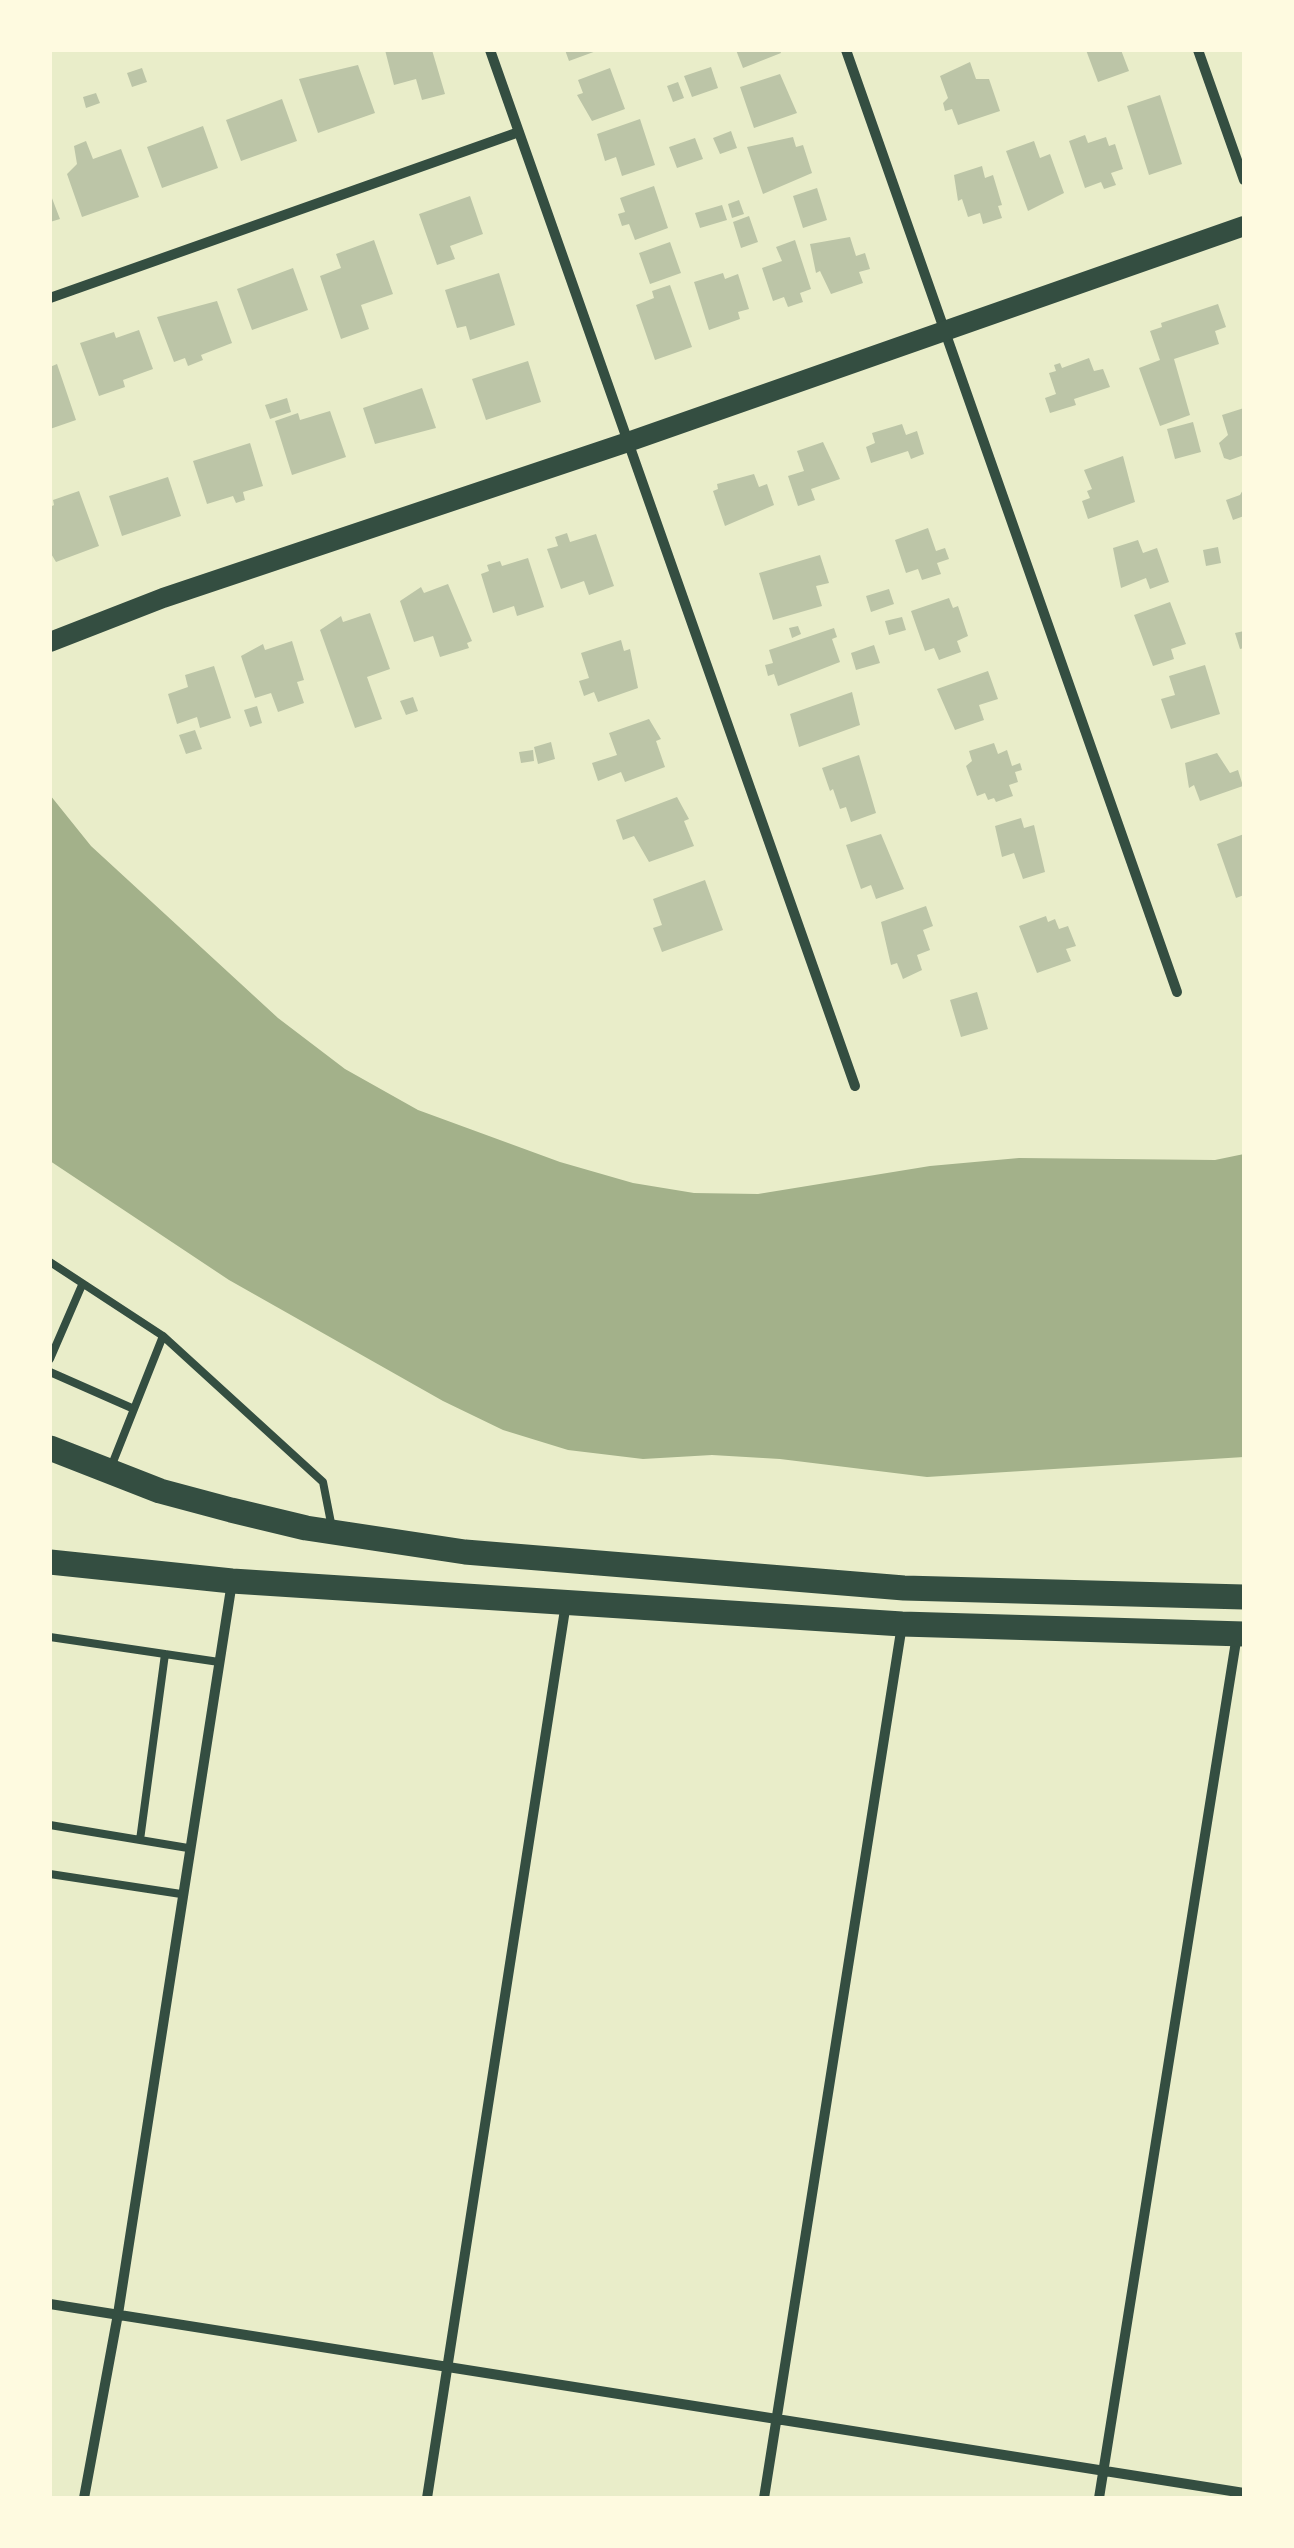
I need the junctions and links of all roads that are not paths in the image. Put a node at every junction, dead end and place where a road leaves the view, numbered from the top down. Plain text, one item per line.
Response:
1 (490, 50) edge
2 (846, 50) edge
3 (1198, 50) edge
4 (519, 132) junction
5 (1244, 180) edge
6 (1244, 226) edge
7 (50, 298) edge
8 (945, 332) junction
9 (628, 442) junction
10 (50, 642) edge
11 (1177, 992) dead end
12 (855, 1086) dead end
13 (50, 1262) edge
14 (82, 1285) junction
15 (163, 1336) junction
16 (50, 1359) edge
17 (50, 1372) edge
18 (134, 1410) junction
19 (50, 1448) edge
20 (109, 1472) junction
21 (333, 1532) junction
22 (50, 1562) edge
23 (232, 1582) junction
24 (1244, 1597) edge
25 (566, 1602) junction
26 (902, 1624) junction
27 (1241, 1634) edge
28 (50, 1637) edge
29 (166, 1654) junction
30 (219, 1662) junction
31 (50, 1825) edge
32 (140, 1840) junction
33 (188, 1848) junction
34 (50, 1874) edge
35 (181, 1894) junction
36 (50, 2304) edge
37 (118, 2314) junction
38 (446, 2366) junction
39 (777, 2418) junction
40 (1104, 2472) junction
41 (1244, 2494) edge
42 (84, 2498) edge
43 (427, 2498) edge
44 (764, 2498) edge
45 (1100, 2498) edge

1 - 4 street
2 - 8 street
3 - 5 street
4 - 7 street
4 - 9 street
6 - 8 main road
8 - 9 main road
8 - 11 street
9 - 10 main road
9 - 12 street
13 - 14 lane
14 - 15 lane
14 - 16 lane
15 - 18 lane
15 - 21 lane
17 - 18 lane
18 - 20 lane
19 - 20 main road
20 - 21 main road
21 - 24 main road
22 - 23 main road
23 - 25 main road
23 - 30 street
25 - 26 main road
25 - 38 street
26 - 27 main road
26 - 39 street
27 - 40 street
28 - 29 lane
29 - 30 lane
29 - 32 lane
30 - 33 street
31 - 32 lane
32 - 33 lane
33 - 35 street
34 - 35 lane
35 - 37 street
36 - 37 street
37 - 38 street
37 - 42 street
38 - 39 street
38 - 43 street
39 - 40 street
39 - 44 street
40 - 41 street
40 - 45 street

